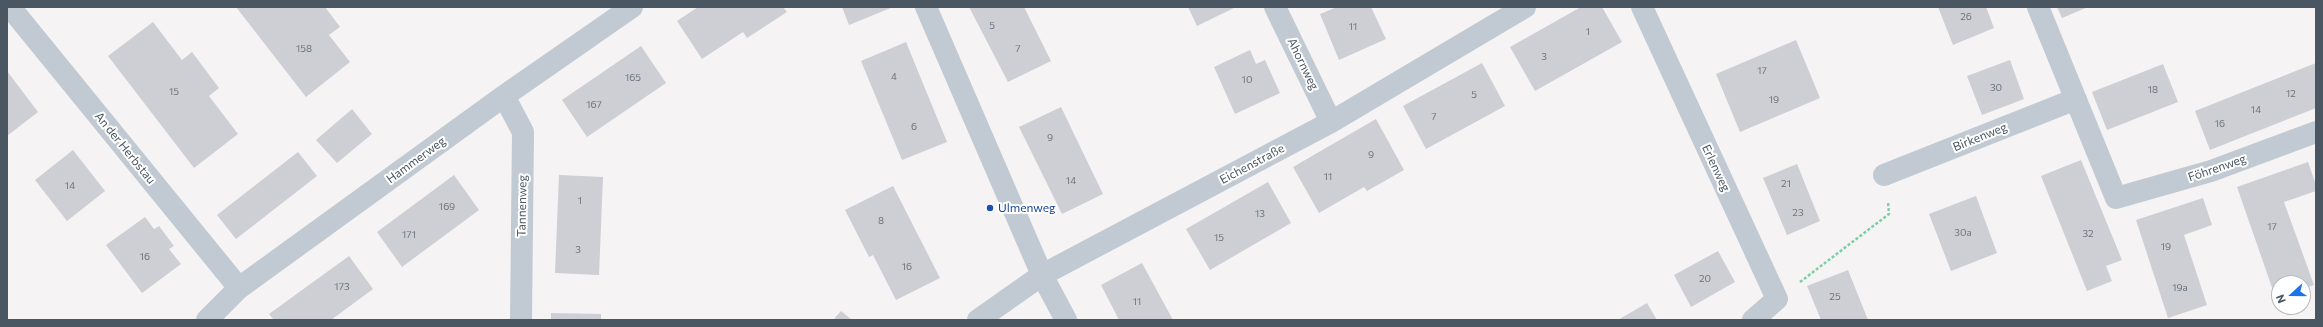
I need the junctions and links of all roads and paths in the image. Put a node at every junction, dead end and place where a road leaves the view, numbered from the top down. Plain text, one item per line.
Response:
1 (10, 7) edge
2 (632, 7) edge
3 (926, 7) edge
4 (1275, 7) edge
5 (1525, 7) edge
6 (1642, 7) edge
7 (2038, 7) edge
8 (504, 96) junction
9 (2076, 99) junction
10 (1331, 122) junction
11 (2316, 132) edge
12 (1884, 175) joint
13 (1042, 275) junction
14 (240, 288) junction
15 (1778, 299) junction
16 (207, 320) edge
17 (521, 320) edge
18 (978, 320) edge
19 (1066, 320) edge
20 (1753, 320) edge

1 - 14 street, An der Herbstau
2 - 8 street, Hammerweg
3 - 13 street
4 - 10 street, Ahornweg
5 - 10 street, Eichenstraße
6 - 15 street, Erlenweg
7 - 9 street
8 - 14 street, Hammerweg
8 - 17 street, Tannenweg
9 - 11 street, Föhrenweg
9 - 12 street, Birkenweg
10 - 13 street, Eichenstraße
12 - 15 path
13 - 18 street, Eichenstraße
13 - 19 street
14 - 16 street, Hammerweg
15 - 20 street

